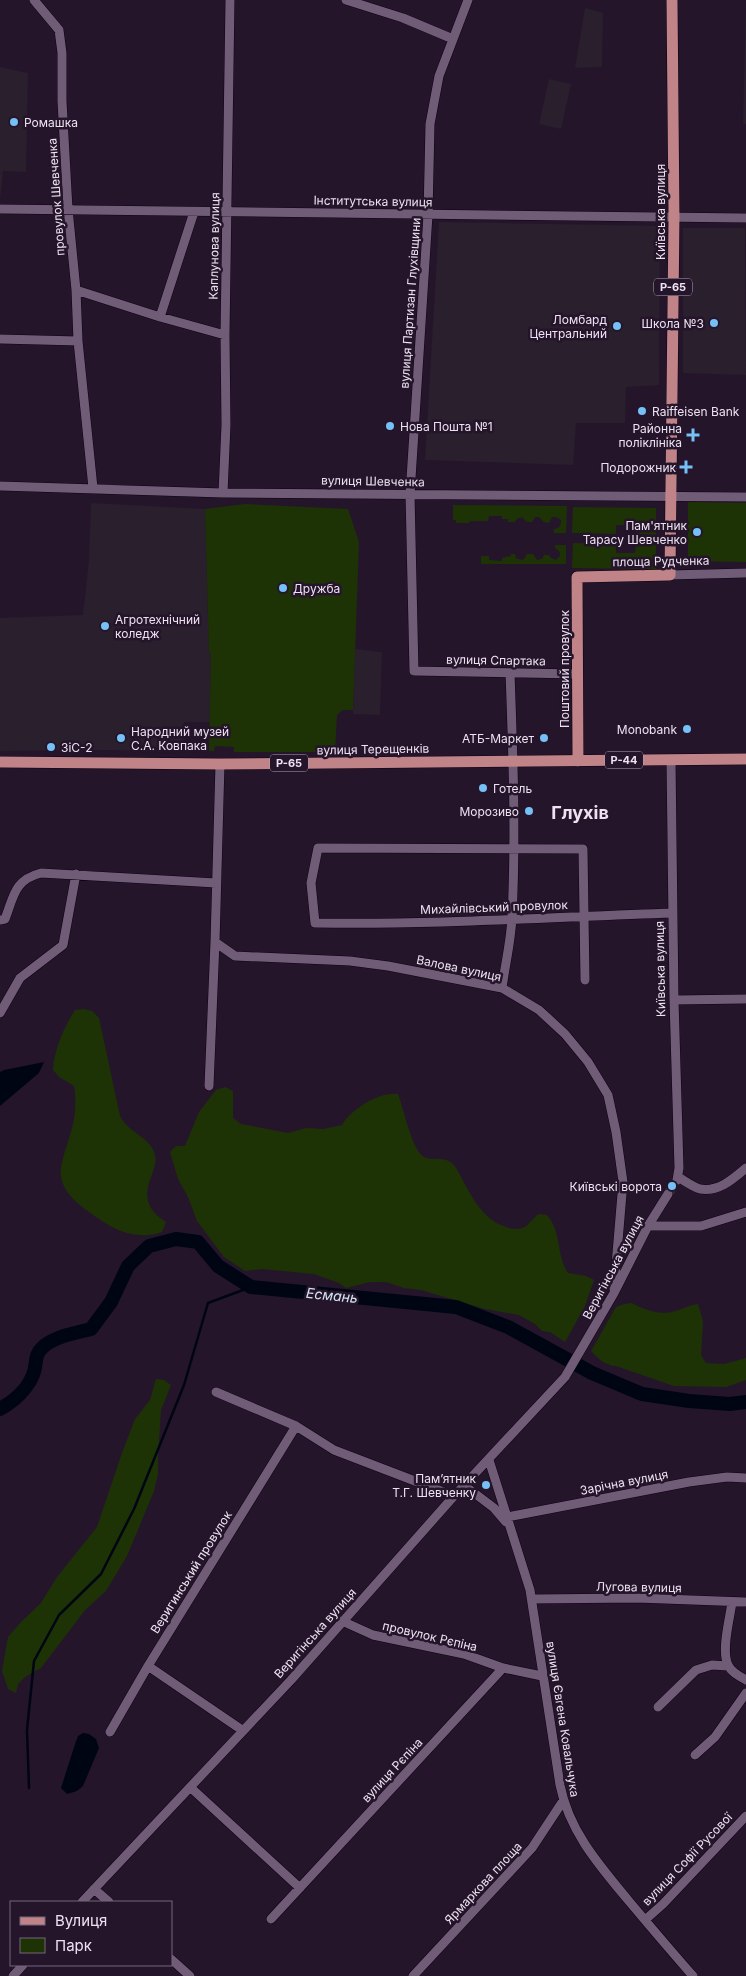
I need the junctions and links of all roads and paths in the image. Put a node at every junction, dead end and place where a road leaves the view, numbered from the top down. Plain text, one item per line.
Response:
1 (34, 0) edge
2 (230, 0) edge
3 (346, 0) edge
4 (468, 0) edge
5 (672, 0) edge
6 (453, 38) junction
7 (0, 208) edge
8 (68, 209) junction
9 (226, 211) junction
10 (194, 212) junction
11 (428, 215) junction
12 (674, 217) junction
13 (746, 218) edge
14 (76, 290) junction
15 (160, 317) junction
16 (226, 335) junction
17 (0, 340) edge
18 (78, 341) junction
19 (0, 486) edge
20 (93, 488) junction
21 (223, 492) junction
22 (410, 494) junction
23 (671, 496) junction
24 (746, 496) edge
25 (670, 574) junction
26 (746, 574) edge
27 (577, 577) joint
28 (414, 671) joint
29 (510, 673) junction
30 (578, 674) junction
31 (746, 759) edge
32 (578, 760) junction
33 (671, 760) junction
34 (514, 761) junction
35 (0, 762) edge
36 (220, 764) junction
37 (514, 848) junction
38 (76, 874) junction
39 (216, 884) junction
40 (673, 913) junction
41 (585, 916) junction
42 (512, 919) junction
43 (0, 920) edge
44 (215, 942) junction
45 (585, 980) dead end
46 (502, 988) junction
47 (746, 999) edge
48 (674, 1000) junction
49 (0, 1013) edge
50 (208, 1086) dead end
51 (746, 1168) edge
52 (668, 1194) tunnel mouth
53 (746, 1212) edge
54 (648, 1226) junction
55 (614, 1293) junction
56 (216, 1392) dead end
57 (296, 1426) junction
58 (489, 1460) junction
59 (746, 1478) edge
60 (465, 1486) junction
61 (454, 1496) junction
62 (508, 1520) junction
63 (532, 1599) junction
64 (732, 1602) junction
65 (746, 1602) edge
66 (342, 1621) junction
67 (148, 1666) junction
68 (728, 1666) junction
69 (502, 1668) junction
70 (542, 1676) junction
71 (746, 1680) edge
72 (746, 1693) edge
73 (658, 1707) dead end
74 (242, 1730) junction
75 (110, 1732) dead end
76 (695, 1755) dead end
77 (190, 1787) junction
78 (563, 1801) junction
79 (746, 1816) edge
80 (300, 1888) junction
81 (94, 1889) junction
82 (83, 1901) edge
83 (108, 1901) edge
84 (271, 1919) dead end
85 (645, 1920) junction
86 (172, 1960) edge
87 (190, 1976) edge
88 (413, 1976) edge
89 (692, 1976) edge

1 - 8 street, провулок Шевченка
2 - 9 street, Каплунова вулиця
3 - 6 street
4 - 6 street, вулиця Партизан Глухівщини
5 - 12 main road, Київська вулиця / Р-65
6 - 11 street, вулиця Партизан Глухівщини
7 - 8 street, Інститутська вулиця
8 - 10 street, Інститутська вулиця
8 - 14 street, провулок Шевченка
9 - 10 street, Інститутська вулиця
9 - 11 street, Інститутська вулиця
9 - 16 street, Каплунова вулиця
10 - 15 street
11 - 12 street, Інститутська вулиця
11 - 22 street, вулиця Партизан Глухівщини
12 - 13 street, Інститутська вулиця
12 - 23 main road, Київська вулиця / Р-65
14 - 15 street
14 - 18 street, провулок Шевченка
15 - 16 street
16 - 21 street, Каплунова вулиця
17 - 18 street
18 - 20 street, провулок Шевченка
19 - 20 street, вулиця Шевченка
20 - 21 street, вулиця Шевченка
21 - 22 street, вулиця Шевченка
22 - 23 street, вулиця Шевченка
22 - 28 street, вулиця Партизан Глухівщини
23 - 24 street, вулиця Шевченка
23 - 25 main road, Київська вулиця / Р-65
25 - 26 street, площа Рудченка
25 - 27 main road, площа Рудченка
27 - 30 main road, Поштовий провулок
28 - 29 street, вулиця Спартака
29 - 30 street, вулиця Спартака
29 - 34 street
30 - 32 main road, Поштовий провулок
31 - 33 main road, вулиця Терещенків / Р-44
32 - 33 main road, вулиця Терещенків / Р-44
32 - 34 main road, вулиця Терещенків / Р-65
33 - 40 street, Київська вулиця
34 - 36 main road, вулиця Терещенків / Р-65
34 - 37 street
35 - 36 main road, вулиця Терещенків / Р-65
36 - 39 street
37 - 41 street
37 - 42 street
37 - 42 street, Михайлівський провулок
38 - 39 street
38 - 43 street
38 - 49 street
39 - 44 street
40 - 41 street, Михайлівський провулок
40 - 48 street, Київська вулиця
41 - 42 street, Михайлівський провулок
41 - 45 street
42 - 46 street
44 - 46 street, Валова вулиця
44 - 50 street
46 - 55 street, Валова вулиця
47 - 48 street
48 - 51 street, Київська вулиця
52 - 54 street, Веригінська вулиця
53 - 54 street
54 - 55 street, Веригінська вулиця
55 - 58 street, Веригінська вулиця
56 - 57 street
57 - 61 street
57 - 67 street, Веригинський провулок
58 - 60 street, Веригінська вулиця
58 - 62 street, вулиця Євгена Ковальчука
59 - 62 street, Зарічна вулиця
60 - 61 street, Веригінська вулиця
60 - 62 street
61 - 66 street, Веригінська вулиця
62 - 63 street, вулиця Євгена Ковальчука
63 - 64 street, Лугова вулиця
63 - 70 street, вулиця Євгена Ковальчука
64 - 65 street, Лугова вулиця
64 - 68 street
66 - 69 street, провулок Рєпіна
66 - 74 street, Веригінська вулиця
67 - 74 street
67 - 75 street, Веригинський провулок
68 - 71 street
68 - 73 street
69 - 70 street, провулок Рєпіна
69 - 80 street, вулиця Рєпіна
70 - 78 street, вулиця Євгена Ковальчука
72 - 76 street
74 - 77 street, Веригінська вулиця
77 - 80 street
77 - 81 street, Веригінська вулиця
78 - 85 street, вулиця Євгена Ковальчука
78 - 88 street, Ярмаркова площа
79 - 85 street, вулиця Софії Русової
80 - 84 street, вулиця Рєпіна
81 - 82 street, Веригінська вулиця
81 - 83 street
85 - 89 street, вулиця Євгена Ковальчука
86 - 87 street

